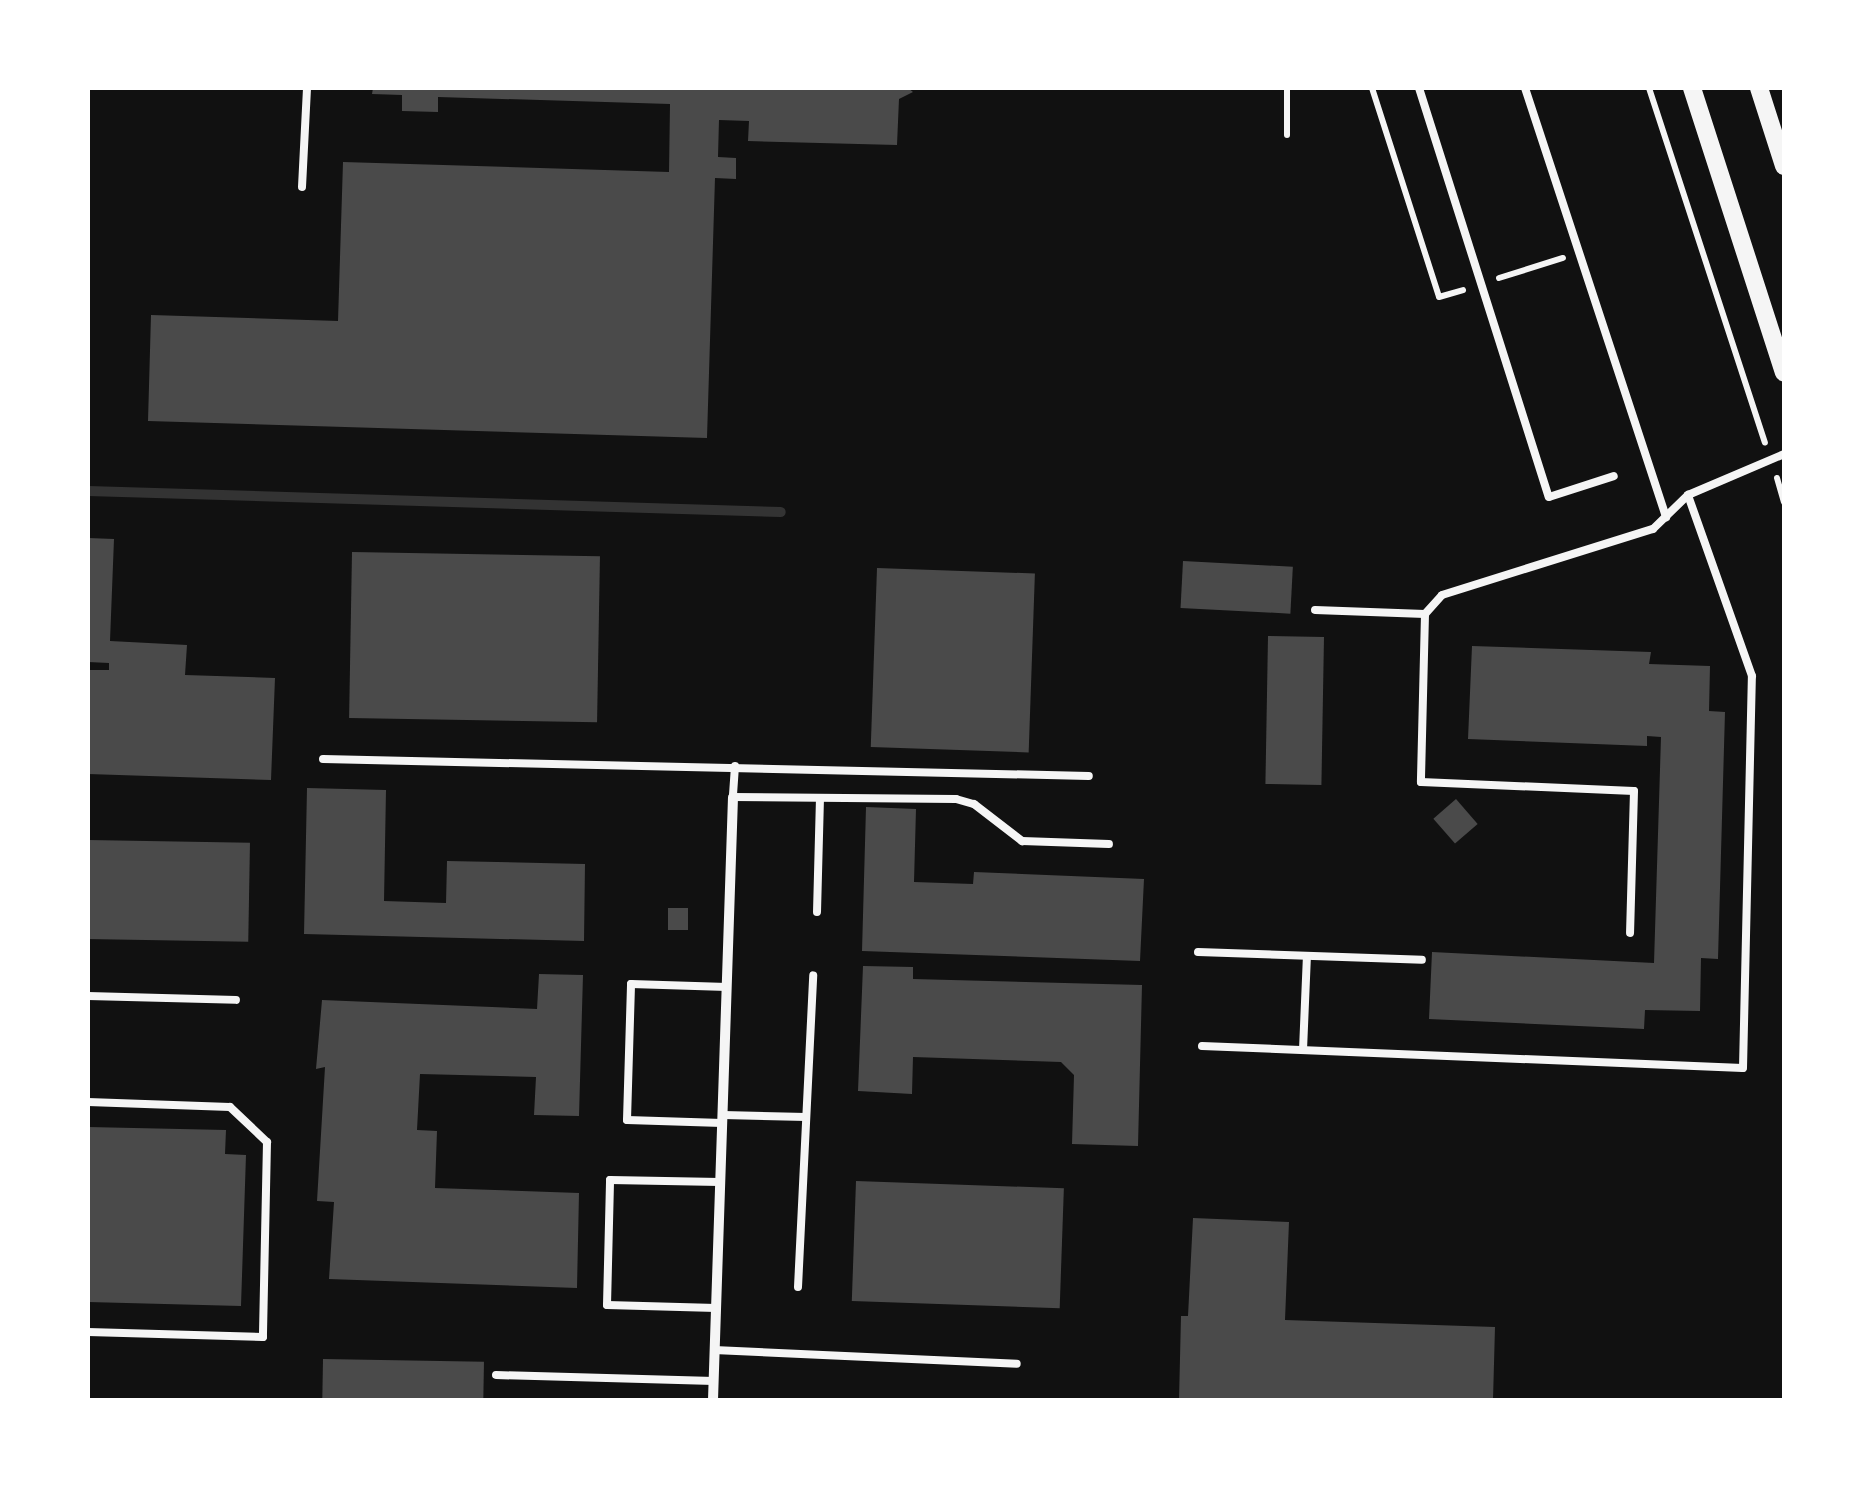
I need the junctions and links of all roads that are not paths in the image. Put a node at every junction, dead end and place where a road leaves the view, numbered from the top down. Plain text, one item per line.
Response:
1 (307, 88) edge
2 (1420, 88) edge
3 (1525, 88) edge
4 (1692, 88) edge
5 (1759, 88) edge
6 (1784, 166) edge
7 (302, 186) dead end
8 (1784, 373) edge
9 (1784, 454) edge
10 (1614, 476) dead end
11 (1688, 495) junction
12 (1666, 517) junction
13 (1315, 610) dead end
14 (1425, 614) junction
15 (323, 759) dead end
16 (734, 766) junction
17 (1089, 776) dead end
18 (733, 797) junction
19 (820, 798) junction
20 (1109, 844) dead end
21 (817, 912) dead end
22 (1630, 933) dead end
23 (1198, 952) dead end
24 (1308, 956) junction
25 (1422, 960) dead end
26 (813, 975) dead end
27 (727, 987) junction
28 (88, 996) edge
29 (236, 1000) dead end
30 (1202, 1046) dead end
31 (1303, 1050) junction
32 (88, 1102) edge
33 (806, 1117) junction
34 (722, 1119) junction
35 (720, 1182) junction
36 (798, 1287) dead end
37 (716, 1308) junction
38 (88, 1332) edge
39 (714, 1350) junction
40 (1017, 1364) dead end
41 (496, 1375) dead end
42 (714, 1381) junction
43 (713, 1400) edge

1 - 7 lane
2 - 10 lane
3 - 12 lane
4 - 8 street
5 - 6 street
9 - 11 lane
11 - 12 lane
11 - 31 lane
12 - 14 lane
13 - 14 lane
14 - 22 lane
15 - 16 lane
16 - 17 lane
16 - 18 lane
18 - 19 lane
18 - 27 street
19 - 20 lane
19 - 21 lane
23 - 24 lane
24 - 25 lane
24 - 31 lane
26 - 33 lane
27 - 34 street
27 - 34 lane
28 - 29 lane
30 - 31 lane
32 - 38 lane
33 - 34 lane
33 - 36 lane
34 - 35 street
35 - 37 street
35 - 37 lane
37 - 39 street
39 - 40 lane
39 - 42 street
41 - 42 lane
42 - 43 street

